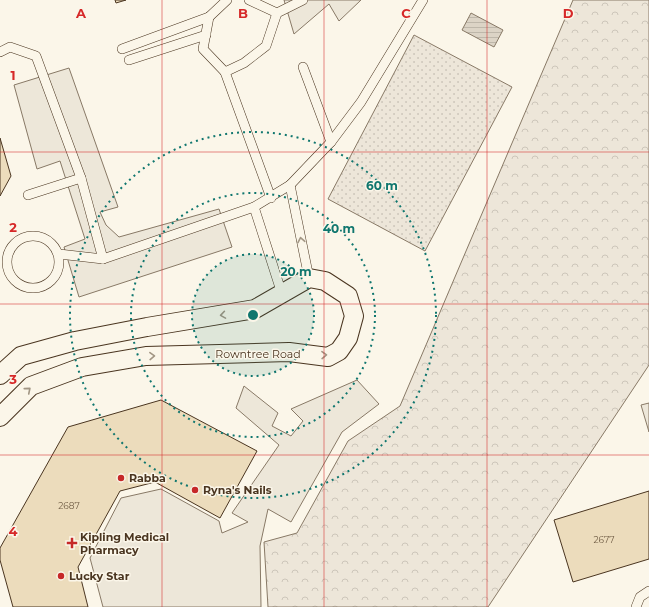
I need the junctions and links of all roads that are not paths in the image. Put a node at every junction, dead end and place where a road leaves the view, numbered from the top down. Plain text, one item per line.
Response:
1 (227, 0) edge
2 (249, 0) edge
3 (303, 0) edge
4 (423, 0) edge
5 (277, 13) junction
6 (209, 17) junction
7 (206, 35) junction
8 (122, 49) dead end
9 (0, 52) edge
10 (129, 60) dead end
11 (303, 67) dead end
12 (225, 72) junction
13 (331, 142) junction
14 (81, 178) junction
15 (290, 185) junction
16 (28, 195) dead end
17 (271, 198) junction
18 (254, 207) junction
19 (58, 254) junction
20 (103, 259) junction
21 (310, 278) junction
22 (282, 294) junction
23 (0, 375) edge
24 (0, 417) edge
25 (649, 591) edge
26 (636, 607) edge

1 - 6 lane
2 - 5 lane
3 - 5 lane
4 - 13 lane
5 - 12 lane
6 - 7 lane
6 - 8 lane
7 - 10 lane
7 - 12 lane
9 - 14 lane
11 - 13 lane
12 - 17 lane
13 - 15 lane
14 - 16 lane
14 - 20 lane
15 - 17 lane
21 -> 15 lane
17 - 18 lane
18 - 20 lane
18 - 22 lane
19 - 19 lane
19 - 20 lane
21 - 22 street
24 -> 21 street, Rowntree Road
22 -> 23 street
25 - 26 lane

